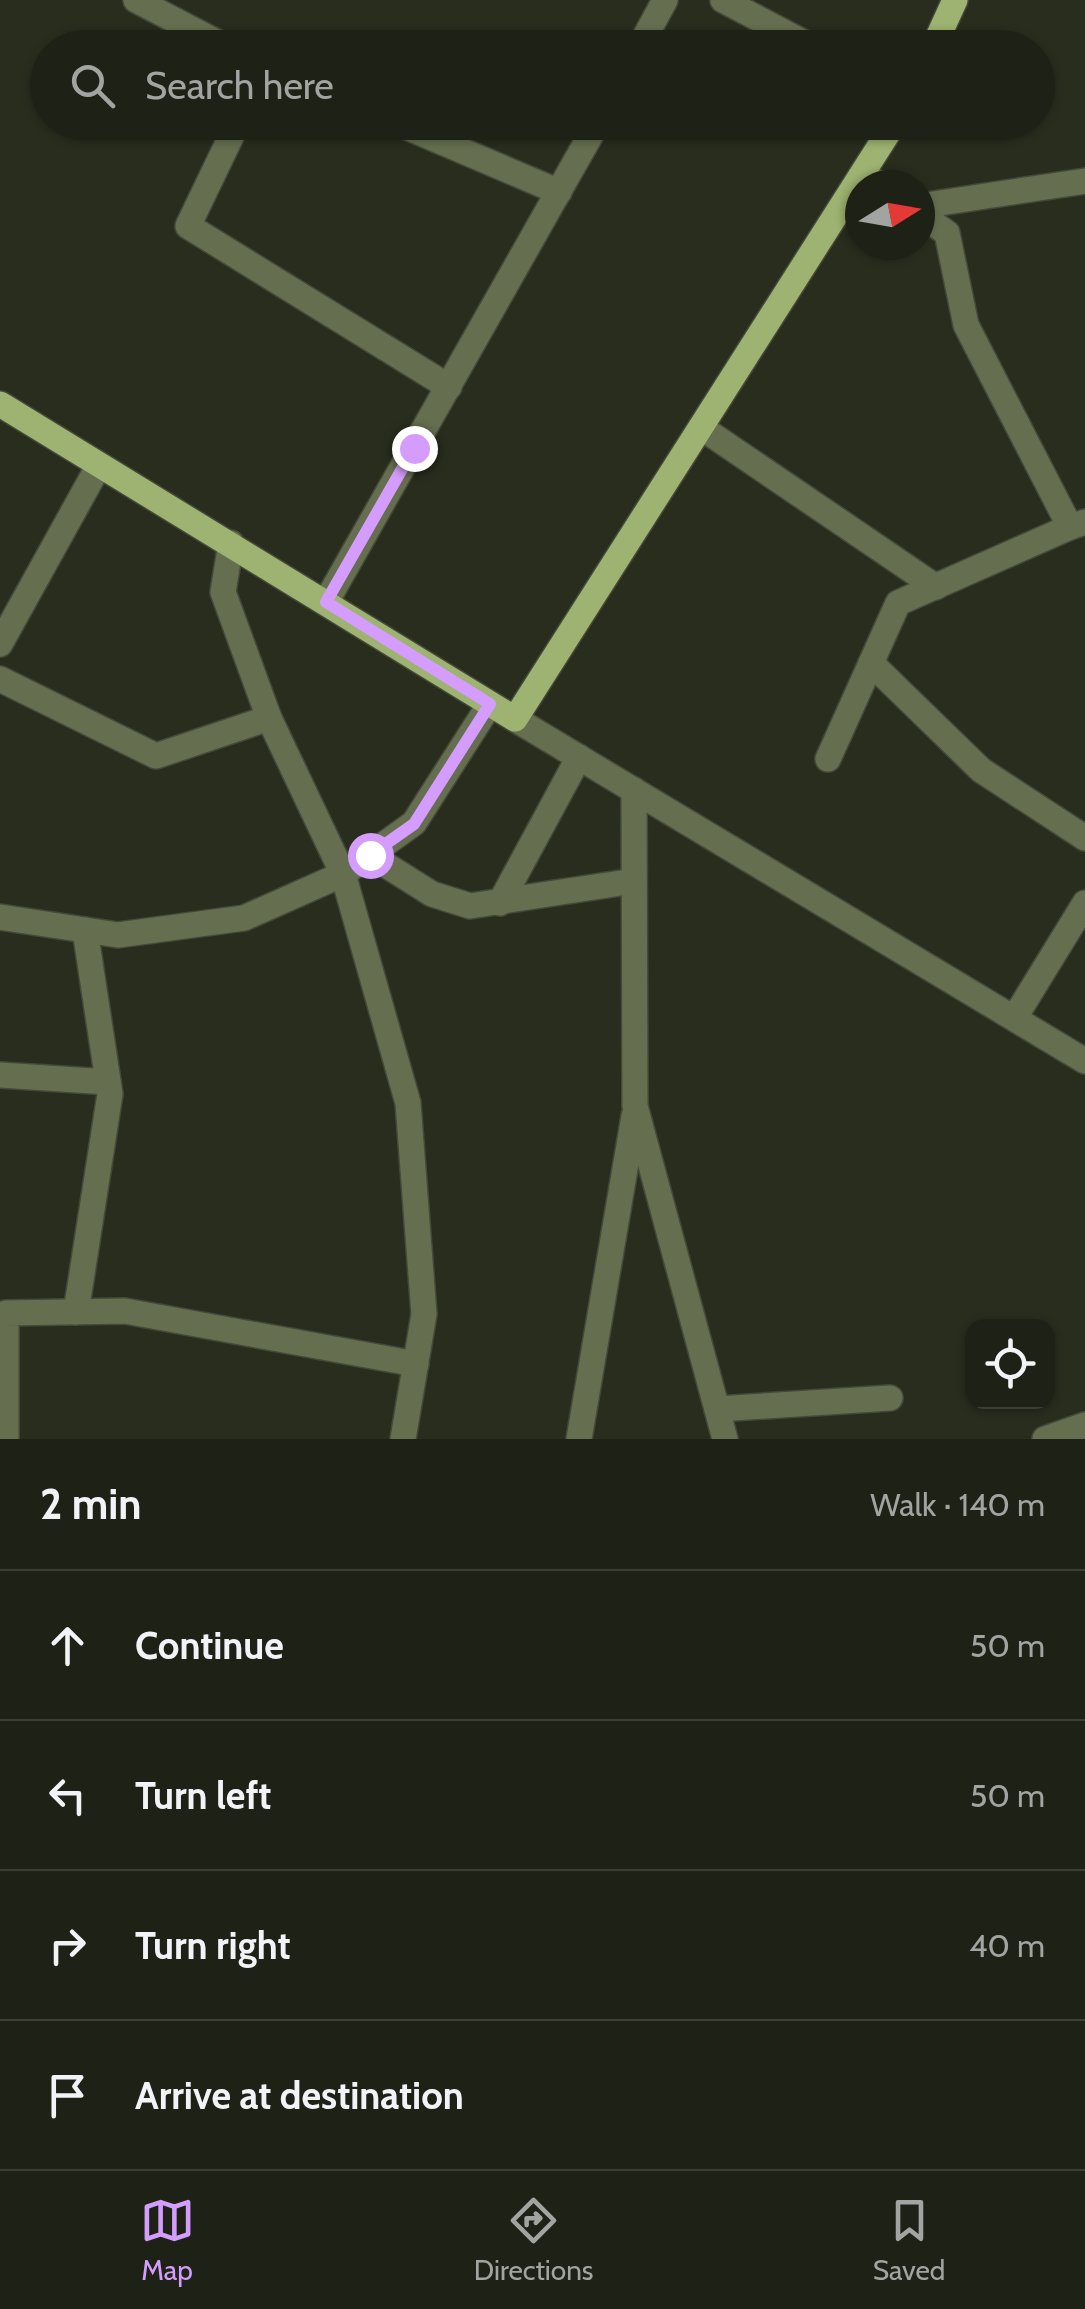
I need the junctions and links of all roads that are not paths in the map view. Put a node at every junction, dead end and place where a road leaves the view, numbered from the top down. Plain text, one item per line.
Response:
1 (136, 0) edge
2 (665, 0) edge
3 (722, 0) edge
4 (955, 0) edge
5 (194, 30) edge
6 (649, 30) edge
7 (780, 30) edge
8 (941, 30) edge
9 (229, 140) edge
10 (437, 140) edge
11 (588, 140) edge
12 (889, 140) edge
13 (877, 170) edge
14 (1085, 181) edge
15 (559, 192) junction
16 (935, 204) edge
17 (845, 221) edge
18 (935, 225) edge
19 (448, 387) junction
20 (0, 404) edge
21 (702, 428) junction
22 (98, 467) junction
23 (1078, 524) edge
24 (231, 543) junction
25 (936, 587) junction
26 (326, 602) junction
27 (0, 644) edge
28 (871, 663) junction
29 (0, 680) edge
30 (490, 704) junction
31 (269, 718) junction
32 (514, 719) junction
33 (578, 757) junction
34 (828, 759) dead end
35 (634, 790) junction
36 (1085, 838) edge
37 (370, 855) junction
38 (344, 874) junction
39 (634, 881) junction
40 (500, 903) junction
41 (1085, 903) edge
42 (0, 917) edge
43 (85, 930) junction
44 (1015, 1017) junction
45 (1085, 1061) edge
46 (0, 1075) edge
47 (108, 1082) junction
48 (636, 1106) junction
49 (76, 1312) junction
50 (3, 1313) edge
51 (416, 1364) junction
52 (890, 1398) dead end
53 (717, 1409) junction
54 (1085, 1425) edge
55 (6, 1439) edge
56 (404, 1439) edge
57 (579, 1439) edge
58 (725, 1439) edge
59 (1045, 1439) edge

1 - 5 street
2 - 6 street
3 - 7 street
4 - 8 main road
9 - 19 street
10 - 15 street
11 - 15 street
12 - 13 main road
14 - 16 street
15 - 19 street
17 - 21 main road
18 - 23 street
19 - 26 street
20 - 22 main road
21 - 25 street
21 - 32 main road
22 - 24 main road
22 - 27 street
23 - 25 street
24 - 26 main road
24 - 31 street
25 - 28 street
26 - 30 main road
28 - 34 street
28 - 36 street
29 - 31 street
30 - 32 main road
30 - 37 street
31 - 38 street
32 - 33 street
33 - 35 street
33 - 40 street
35 - 39 street
35 - 44 street
37 - 38 street
37 - 40 street
38 - 43 street
38 - 51 street
39 - 40 street
39 - 48 street
41 - 44 street
42 - 43 street
43 - 47 street
44 - 45 street
46 - 47 street
47 - 49 street
48 - 53 street
48 - 57 street
49 - 50 street
49 - 51 street
50 - 55 street
51 - 56 street
52 - 53 street
53 - 58 street
54 - 59 street

